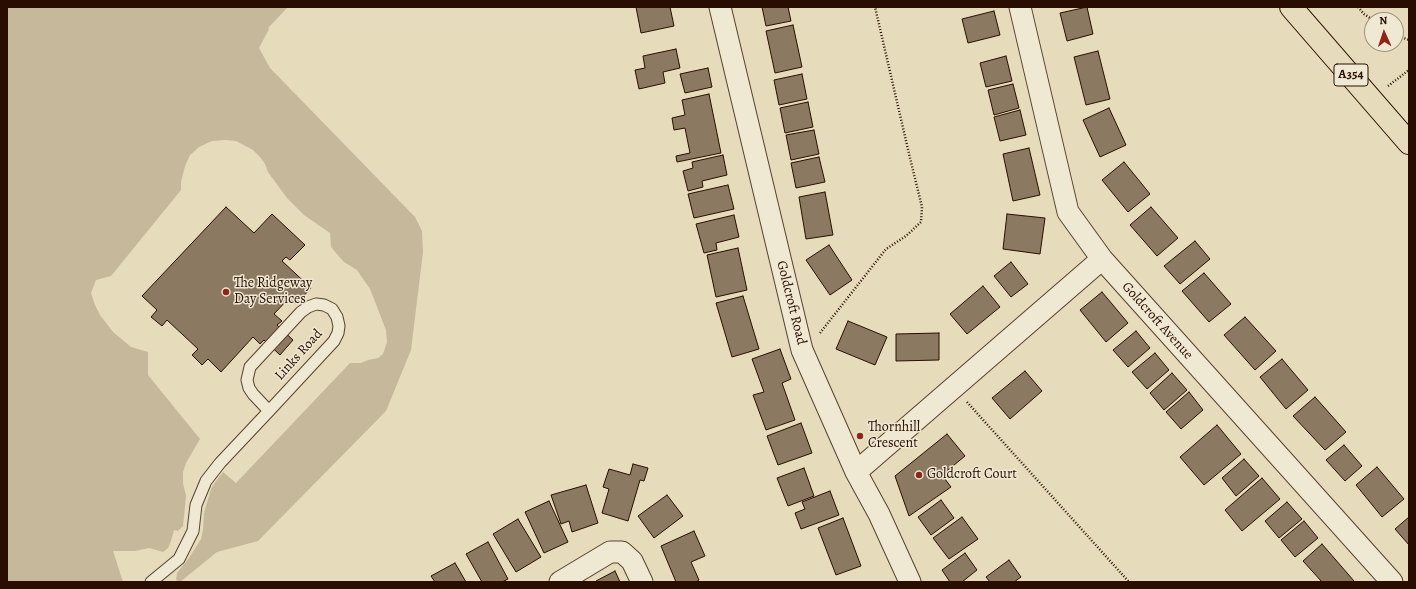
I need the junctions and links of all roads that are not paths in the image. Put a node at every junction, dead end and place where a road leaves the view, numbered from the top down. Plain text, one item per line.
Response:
1 (720, 7) edge
2 (1020, 7) edge
3 (1291, 7) edge
4 (1409, 143) edge
5 (1102, 259) junction
6 (269, 411) junction
7 (856, 472) junction
8 (151, 582) edge
9 (560, 582) edge
10 (642, 582) edge
11 (910, 582) edge
12 (1392, 582) edge

1 - 7 street, Goldcroft Road
2 - 5 street, Goldcroft Avenue
3 - 4 highway, A354
5 - 7 street
5 - 12 street, Goldcroft Avenue
6 - 6 lane, Links Road
6 - 8 lane, Links Road
7 - 11 street, Goldcroft Road
9 - 10 street

